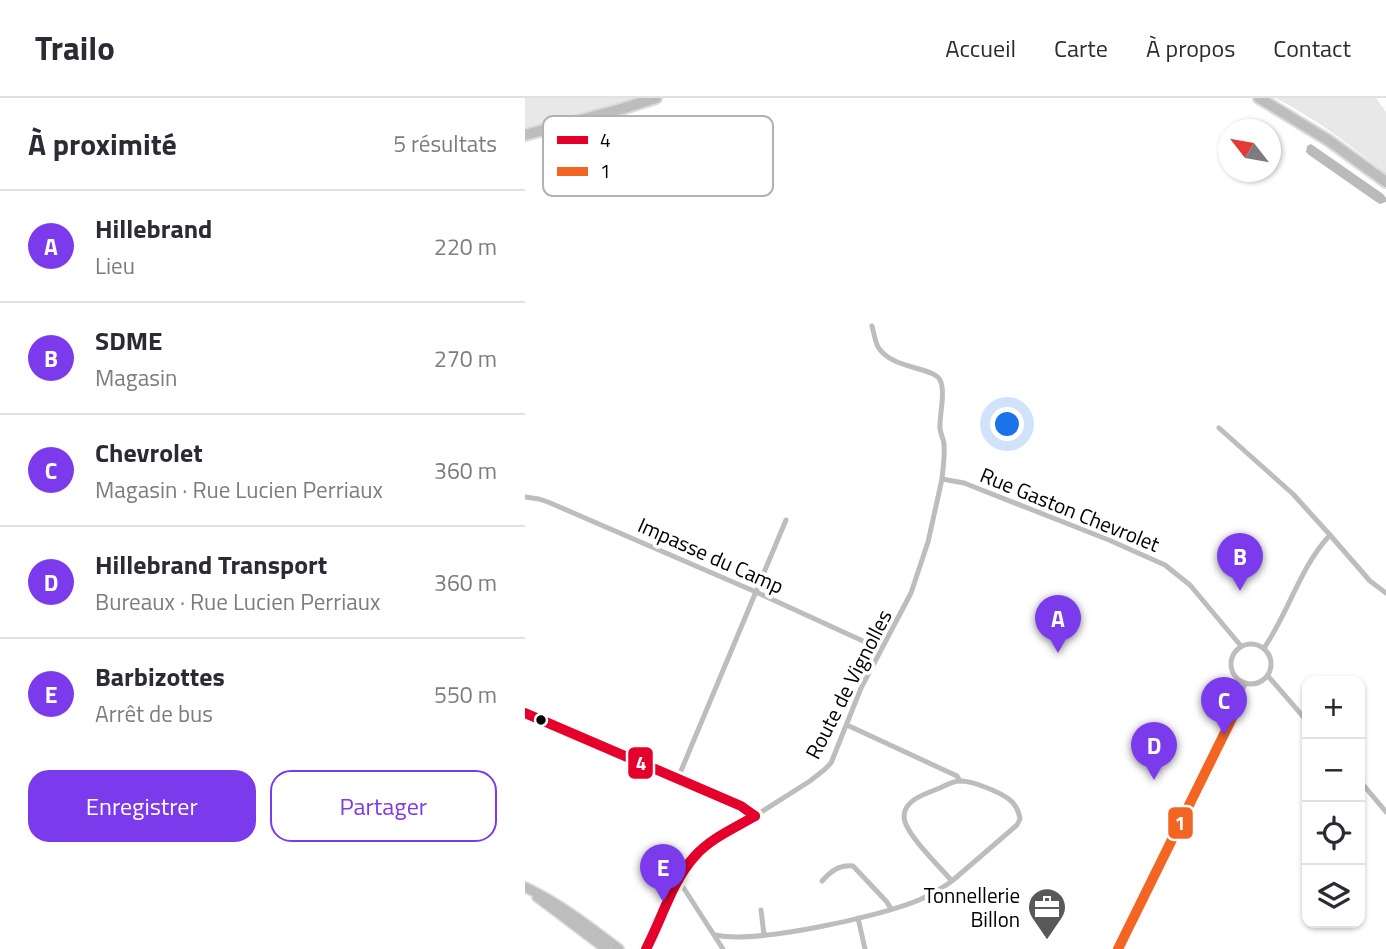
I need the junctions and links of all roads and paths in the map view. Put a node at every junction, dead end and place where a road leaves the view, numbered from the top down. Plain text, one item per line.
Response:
1 (656, 98) edge
2 (1259, 98) edge
3 (595, 116) edge
4 (543, 130) edge
5 (525, 135) edge
6 (1386, 182) edge
7 (872, 326) dead end
8 (1219, 428) dead end
9 (941, 481) junction
10 (525, 497) edge
11 (786, 520) dead end
12 (1330, 535) junction
13 (756, 592) junction
14 (1386, 593) edge
15 (1241, 646) junction
16 (883, 647) junction
17 (1264, 648) junction
18 (1268, 676) junction
19 (1245, 684) junction
20 (525, 713) edge
21 (1302, 714) edge
22 (847, 725) junction
23 (678, 778) junction
24 (960, 781) junction
25 (1365, 787) edge
26 (1386, 812) edge
27 (755, 816) junction
28 (823, 881) dead end
29 (952, 881) junction
30 (677, 883) junction
31 (525, 887) edge
32 (891, 909) junction
33 (761, 910) dead end
34 (858, 918) junction
35 (715, 935) junction
36 (764, 935) junction
37 (606, 949) edge
38 (619, 949) edge
39 (646, 949) edge
40 (723, 949) edge
41 (865, 949) edge
42 (1118, 949) edge

1 - 3 highway
2 - 6 highway
4 - 5 highway
7 - 9 street, Route de Vignolles
8 - 12 street
9 - 15 street, Rue Gaston Chevrolet
9 - 16 street, Route de Vignolles
10 - 13 street, Impasse du Camp
11 - 13 street
12 - 14 street
12 - 17 street
13 - 16 street, Impasse du Camp
13 - 23 street
15 - 17 street
15 - 19 street
16 - 22 street, Route de Vignolles
17 - 18 street
18 - 19 street
18 - 21 street
19 - 42 street
20 - 23 street
22 - 24 street
22 - 27 street, Route de Vignolles
23 - 27 street
24 - 29 street
24 - 29 street
25 - 26 street
27 - 30 street, Route de Vignolles
28 - 32 street
29 - 32 street
30 - 35 street
30 - 39 street, Route de Vignolles
31 - 37 main road
31 - 38 main road
32 - 34 street
33 - 36 street
34 - 36 street
34 - 41 street
35 - 36 street
35 - 40 street

